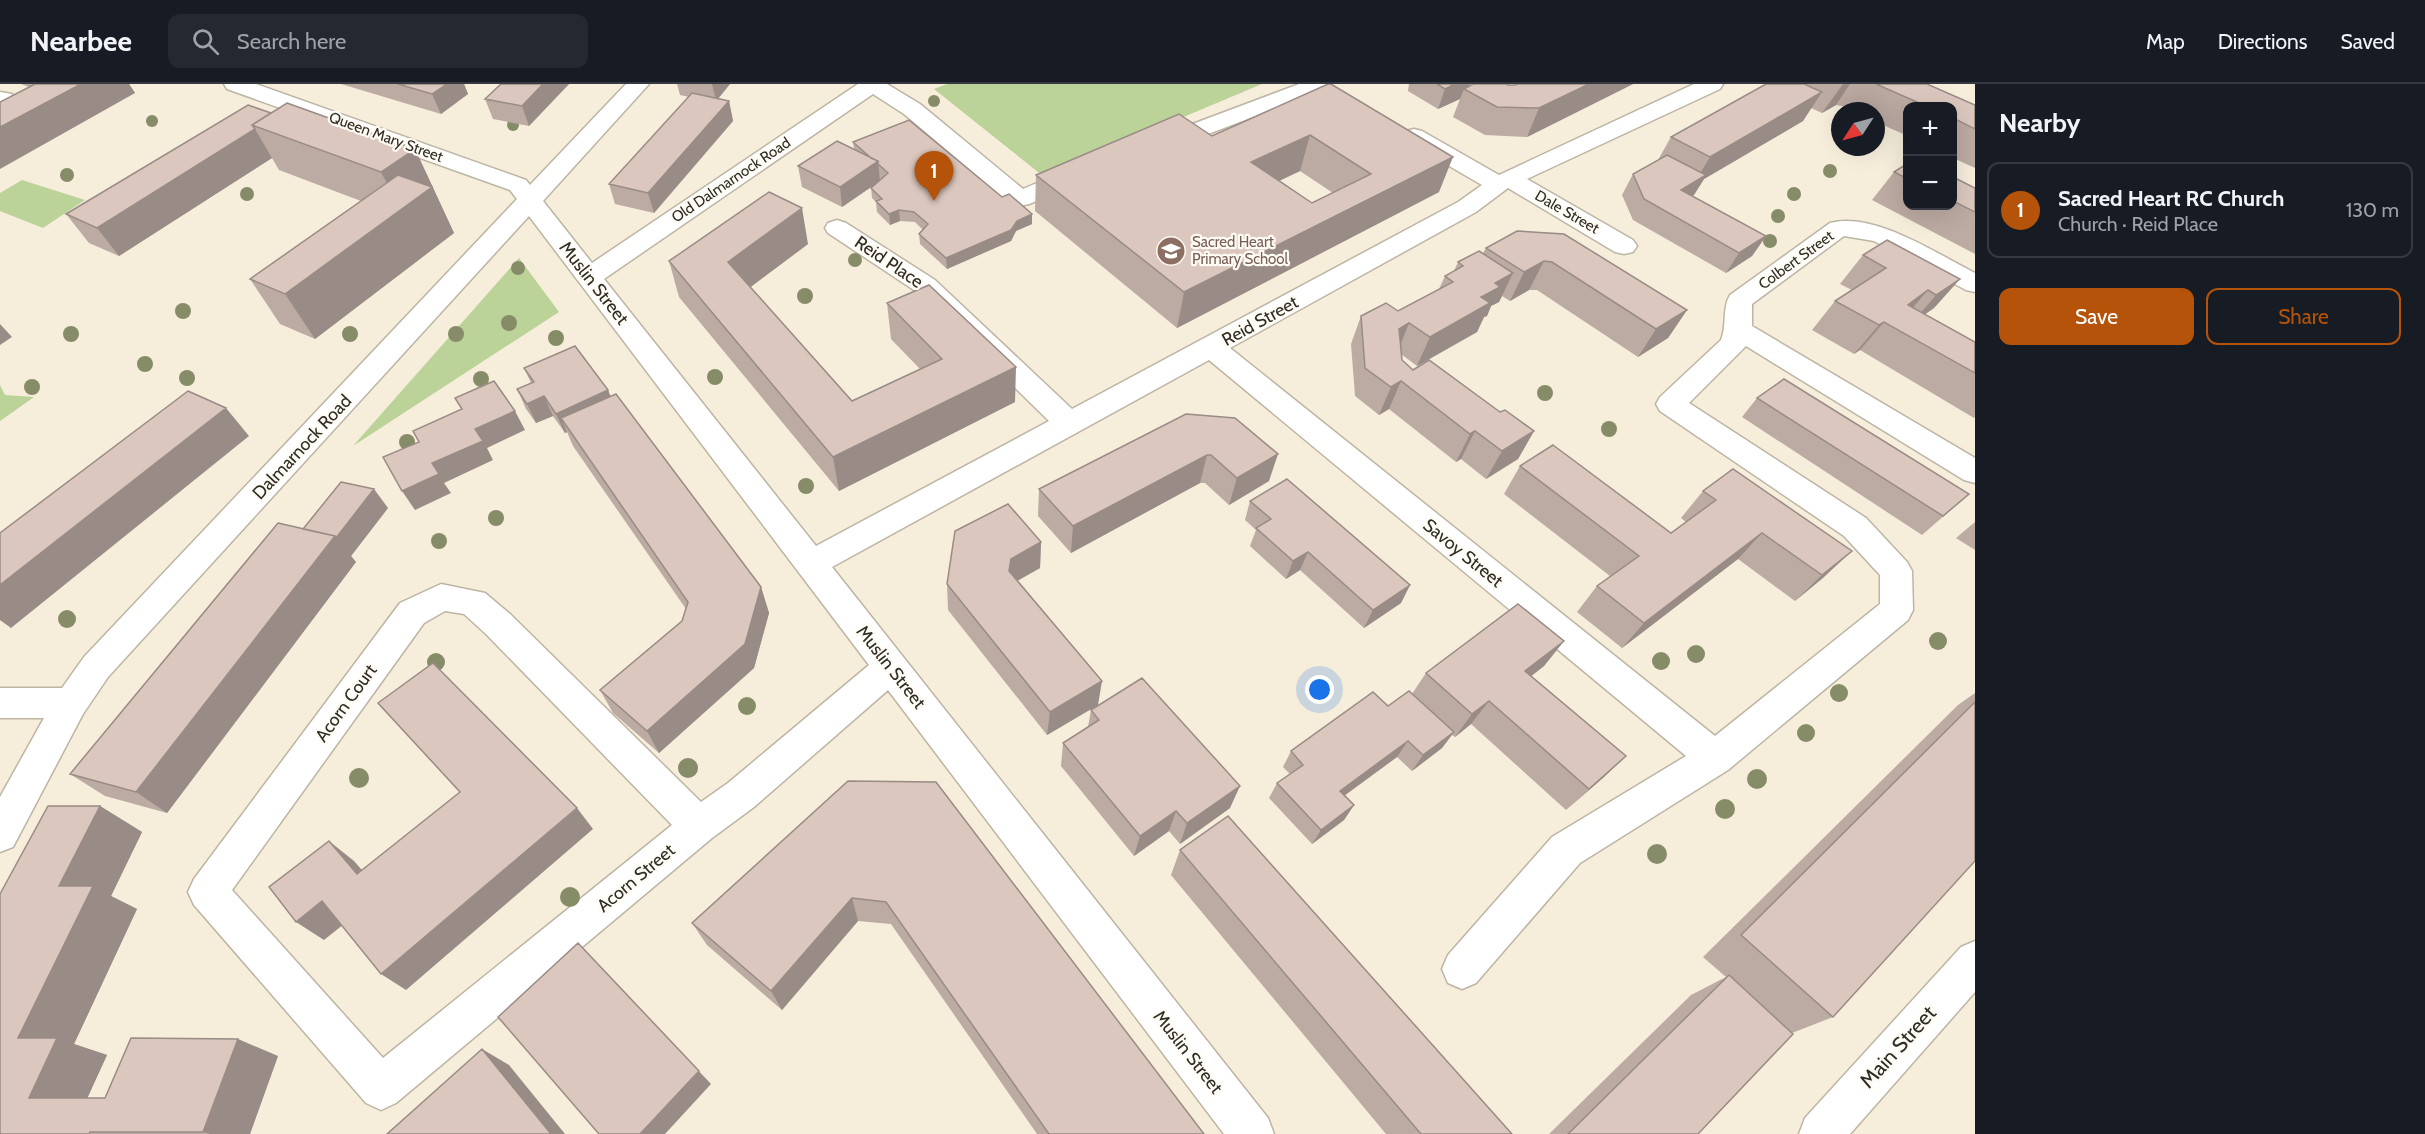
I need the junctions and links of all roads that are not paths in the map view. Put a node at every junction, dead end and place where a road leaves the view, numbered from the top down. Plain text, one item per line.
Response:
1 (235, 84) edge
2 (638, 84) edge
3 (873, 84) edge
4 (1712, 84) edge
5 (1332, 86) edge
6 (0, 99) edge
7 (0, 110) edge
8 (1395, 124) edge
9 (1142, 151) edge
10 (1098, 168) edge
11 (1503, 181) junction
12 (530, 200) junction
13 (837, 228) dead end
14 (1624, 246) dead end
15 (589, 277) junction
16 (1975, 284) edge
17 (1739, 330) junction
18 (1211, 347) junction
19 (1069, 423) junction
20 (1975, 471) edge
21 (811, 564) junction
22 (891, 667) junction
23 (0, 703) edge
24 (71, 703) junction
25 (1715, 758) junction
26 (699, 826) junction
27 (0, 834) edge
28 (1975, 961) edge
29 (1462, 969) dead end
30 (381, 1088) joint
31 (1252, 1134) edge
32 (1821, 1134) edge

1 - 12 street, Queen Mary Street
2 - 12 street, Dalmarnock Road
3 - 10 street
3 - 15 street, Old Dalmarnock Road
4 - 11 street, Reid Street
5 - 9 street
6 - 7 street
8 - 11 street, Dale Street
11 - 14 street, Dale Street
11 - 18 street, Reid Street
12 - 15 street, Muslin Street
12 - 24 street, Dalmarnock Road
13 - 19 street, Reid Place
15 - 21 street, Muslin Street
16 - 17 street, Colbert Street
17 - 20 street
17 - 25 street
18 - 19 street, Reid Street
18 - 25 street, Savoy Street
19 - 21 street, Reid Street
21 - 22 street, Muslin Street
22 - 26 street, Acorn Street
22 - 31 street, Muslin Street
23 - 24 street
24 - 27 street, Dalmarnock Road
25 - 29 street
26 - 30 street, Acorn Street
26 - 30 street, Acorn Court
28 - 32 street, Main Street

